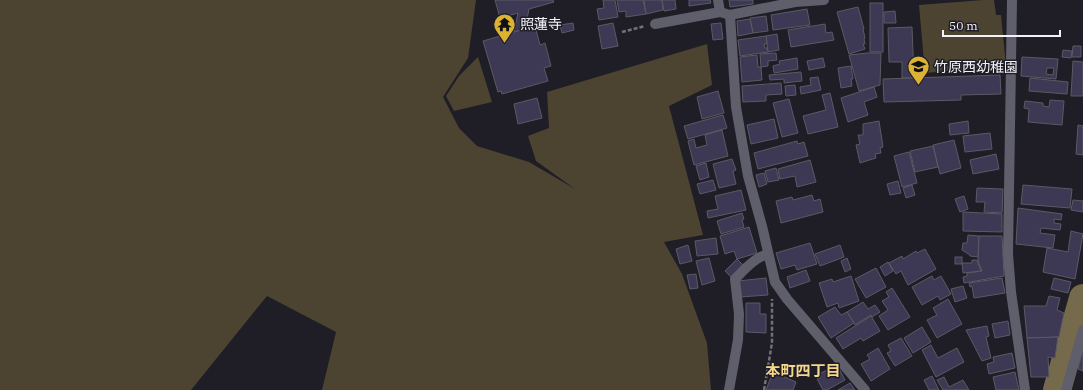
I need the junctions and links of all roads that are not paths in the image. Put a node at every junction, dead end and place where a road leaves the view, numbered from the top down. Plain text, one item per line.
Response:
1 (718, 0) edge
2 (824, 0) edge
3 (1012, 0) edge
4 (725, 14) junction
5 (655, 24) road end
6 (768, 254) junction
7 (1083, 330) edge
8 (729, 390) edge
9 (865, 390) edge
10 (1025, 390) edge
11 (1066, 390) edge

1 - 4 street
2 - 4 street
3 - 10 street
4 - 5 street
4 - 6 street
6 - 8 street
6 - 9 street
7 - 11 street

